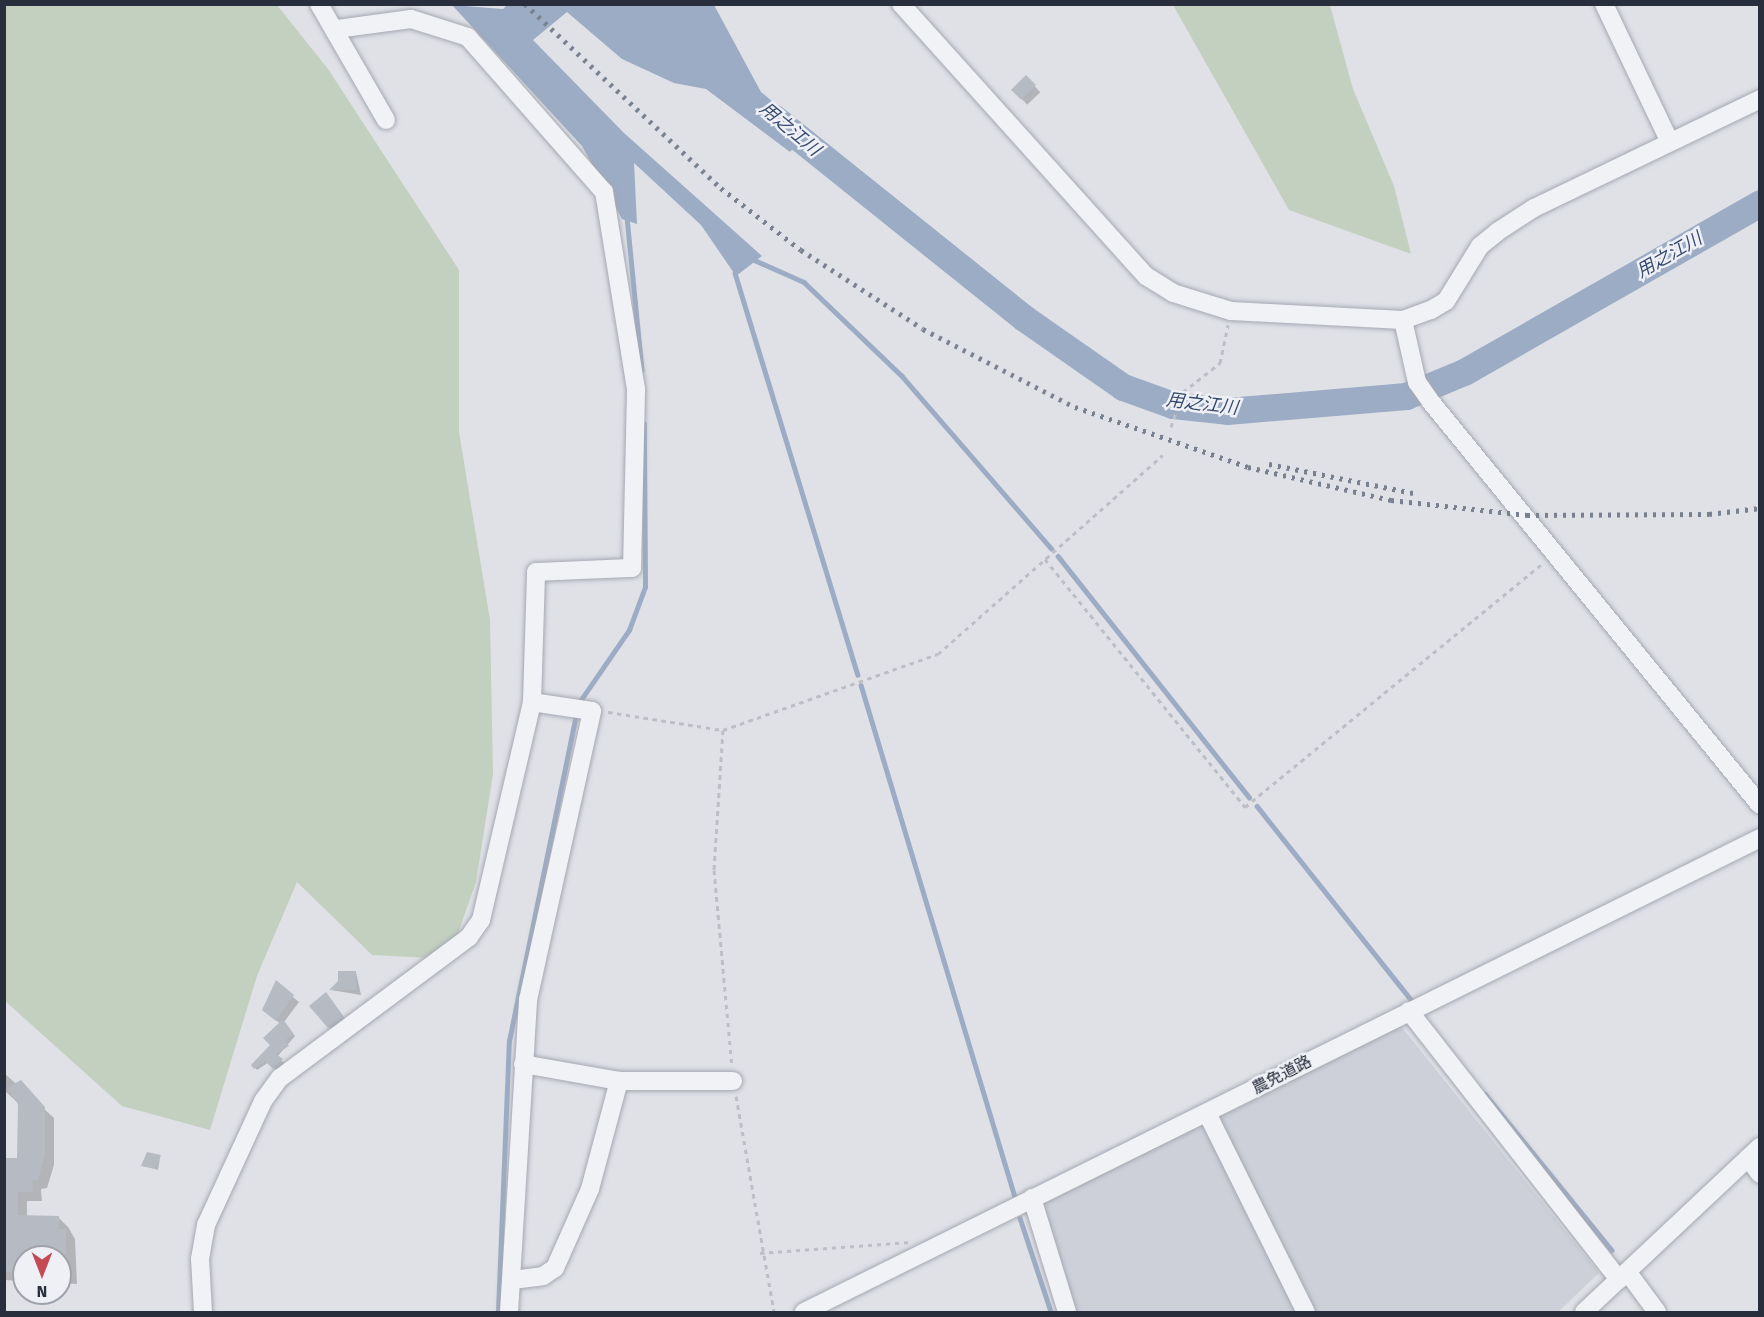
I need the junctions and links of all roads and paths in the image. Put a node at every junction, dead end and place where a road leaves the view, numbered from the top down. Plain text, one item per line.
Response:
1 (319, 4) edge
2 (901, 4) edge
3 (1604, 4) edge
4 (336, 29) junction
5 (1760, 99) edge
6 (386, 120) dead end
7 (1669, 140) junction
8 (1231, 311) junction
9 (1403, 320) junction
10 (1171, 427) dead end
11 (1163, 455) dead end
12 (1556, 551) junction
13 (1045, 559) junction
14 (534, 702) junction
15 (588, 711) junction
16 (723, 730) junction
17 (1760, 805) edge
18 (1760, 838) edge
19 (1409, 1011) junction
20 (523, 1064) junction
21 (619, 1081) junction
22 (733, 1081) junction
23 (1207, 1113) junction
24 (1754, 1152) edge
25 (1760, 1174) edge
26 (1032, 1198) junction
27 (930, 1252) junction
28 (760, 1253) junction
29 (1624, 1277) junction
30 (512, 1280) junction
31 (203, 1312) edge
32 (509, 1312) edge
33 (774, 1312) edge
34 (804, 1312) edge
35 (1067, 1312) edge
36 (1306, 1312) edge
37 (1584, 1312) edge
38 (1657, 1312) edge

1 - 4 street
2 - 8 street
3 - 7 street
4 - 6 street
4 - 14 street
5 - 7 street
7 - 9 street
8 - 9 street
8 - 10 path
9 - 12 street
11 - 13 path
12 - 13 path
12 - 17 street
13 - 16 path
14 - 15 street
14 - 31 street
15 - 16 path
15 - 20 street
16 - 22 path
18 - 19 street, 農免道路
19 - 23 street, 農免道路
19 - 29 street
20 - 21 street
20 - 30 street
21 - 22 street
21 - 30 street
22 - 28 path
23 - 26 street, 農免道路
23 - 36 street
24 - 25 street
24 - 29 street
26 - 27 street, 農免道路
26 - 35 street
27 - 28 path
27 - 34 street, 農免道路
28 - 33 path
29 - 37 street
29 - 38 street
30 - 32 street

